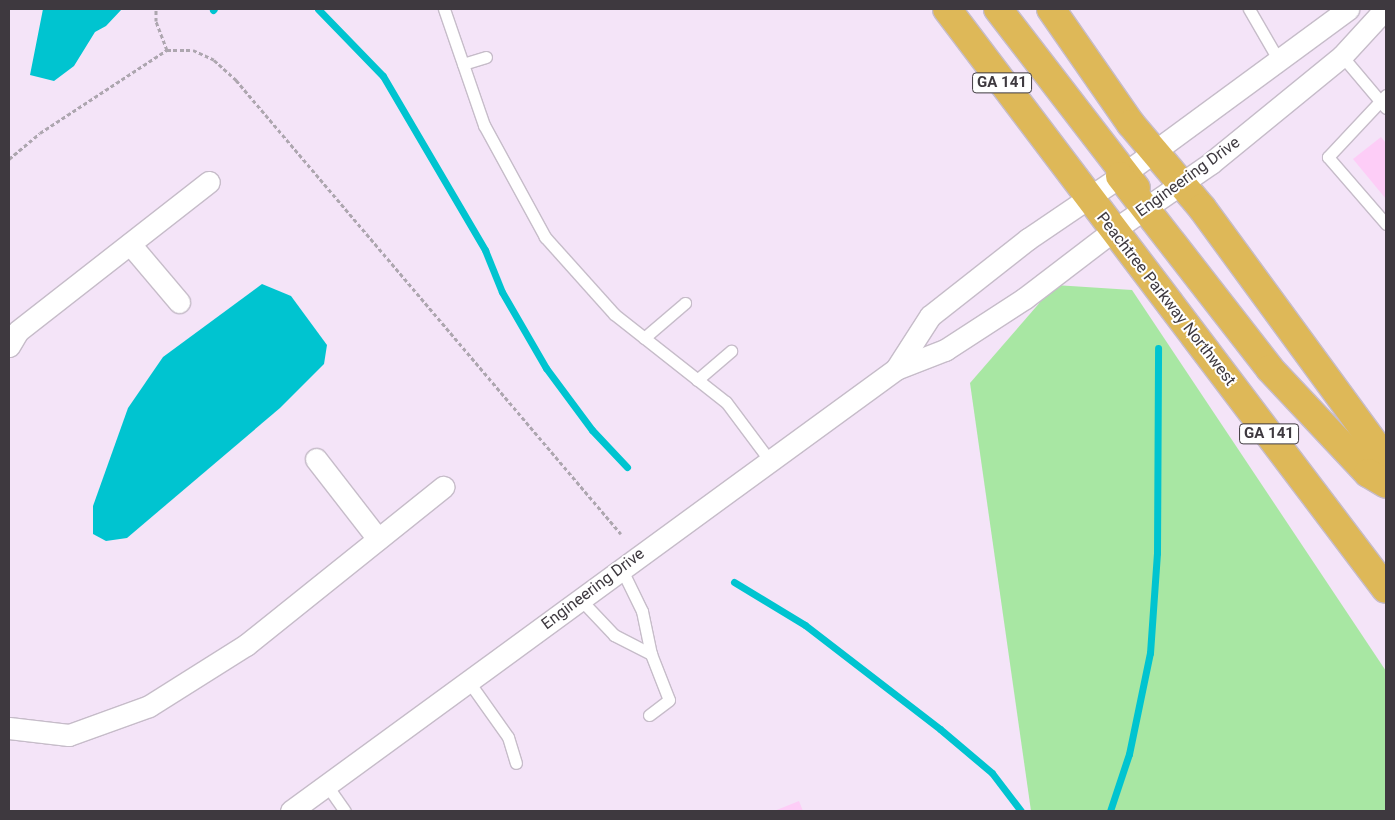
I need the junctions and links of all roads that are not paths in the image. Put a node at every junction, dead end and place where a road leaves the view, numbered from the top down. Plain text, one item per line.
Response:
1 (444, 9) edge
2 (947, 9) edge
3 (998, 9) edge
4 (1051, 9) edge
5 (1249, 9) edge
6 (1348, 9) edge
7 (1385, 9) edge
8 (1342, 56) junction
9 (486, 57) dead end
10 (1278, 59) junction
11 (463, 64) junction
12 (1384, 101) edge
13 (1154, 151) junction
14 (1123, 174) junction
15 (209, 182) dead end
16 (1181, 183) junction
17 (1088, 199) junction
18 (1148, 207) junction
19 (1386, 224) edge
20 (1114, 230) junction
21 (130, 244) junction
22 (179, 302) dead end
23 (686, 304) dead end
24 (644, 338) junction
25 (9, 346) edge
26 (731, 351) dead end
27 (896, 369) junction
28 (697, 380) junction
29 (316, 459) dead end
30 (1386, 459) edge
31 (770, 461) junction
32 (1386, 484) edge
33 (443, 487) dead end
34 (378, 539) junction
35 (621, 568) junction
36 (1386, 589) edge
37 (580, 599) junction
38 (651, 654) junction
39 (469, 682) junction
40 (649, 714) dead end
41 (9, 728) edge
42 (516, 763) dead end
43 (328, 787) junction
44 (291, 811) edge
45 (345, 811) edge

1 - 11 lane
2 - 17 highway, Peachtree Parkway Northwest / GA 141
3 - 14 highway
4 - 13 highway
5 - 10 lane
6 - 10 street, Engineering Drive
7 - 8 street, Engineering Drive
8 - 12 lane
8 - 16 street, Engineering Drive
9 - 11 lane
10 - 13 street, Engineering Drive
11 - 24 lane
12 - 19 lane
13 - 14 street, Engineering Drive
13 - 16 highway
14 - 17 street, Engineering Drive
14 - 18 highway
15 - 21 street
16 - 18 street, Engineering Drive
16 - 30 highway
17 - 20 highway, Peachtree Parkway Northwest / GA 141
17 - 27 street, Engineering Drive
18 - 20 street, Engineering Drive
18 - 32 highway
20 - 27 street, Engineering Drive
20 - 36 highway, Peachtree Parkway Northwest / GA 141
21 - 22 street
21 - 25 street
23 - 24 lane
24 - 28 lane
26 - 28 lane
27 - 31 street, Engineering Drive
28 - 31 lane
29 - 34 street
31 - 35 street, Engineering Drive
33 - 34 street
34 - 41 street
35 - 37 street, Engineering Drive
35 - 38 lane
37 - 38 lane
37 - 39 street, Engineering Drive
38 - 40 lane
39 - 42 lane
39 - 43 street, Engineering Drive
43 - 44 street, Engineering Drive
43 - 45 lane

